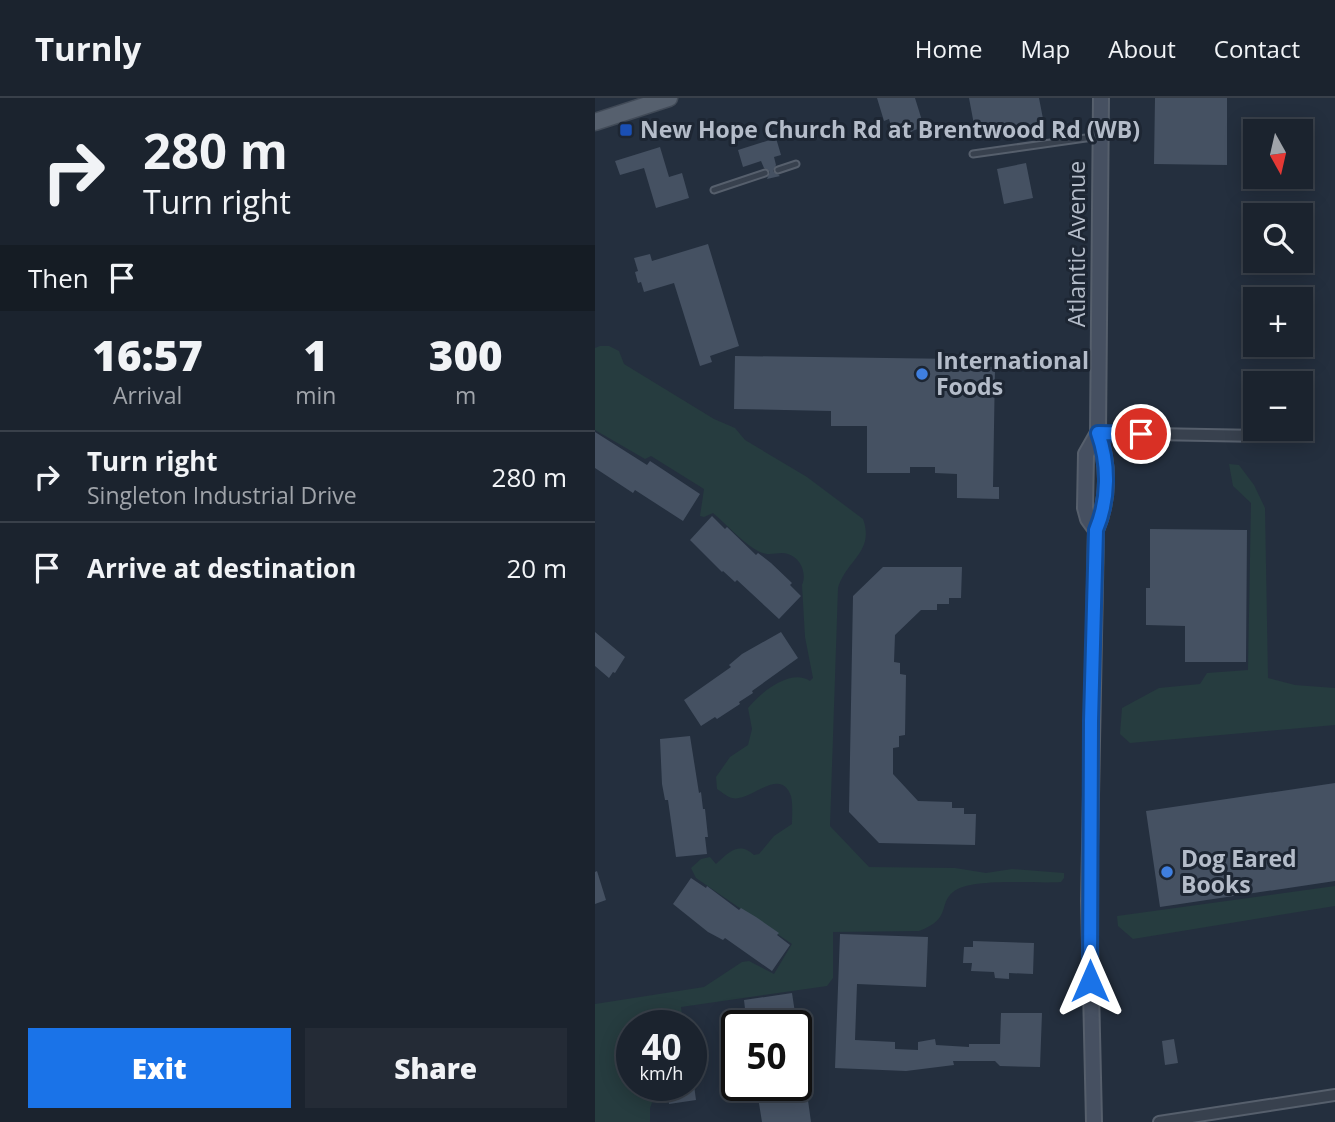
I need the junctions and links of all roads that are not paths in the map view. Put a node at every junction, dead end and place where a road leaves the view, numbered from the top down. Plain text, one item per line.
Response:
1 (669, 98) edge
2 (1101, 98) edge
3 (595, 122) edge
4 (1100, 136) junction
5 (973, 154) dead end
6 (796, 164) dead end
7 (778, 170) dead end
8 (765, 173) dead end
9 (714, 190) dead end
10 (1098, 433) junction
11 (1243, 436) edge
12 (1335, 1095) edge
13 (1094, 1122) edge
14 (1159, 1122) edge

1 - 3 main road
2 - 4 main road, Atlantic Avenue
4 - 5 lane
4 - 10 main road, Atlantic Avenue
6 - 7 lane
8 - 9 lane
10 - 11 street
10 - 13 main road, Atlantic Avenue
12 - 14 street

